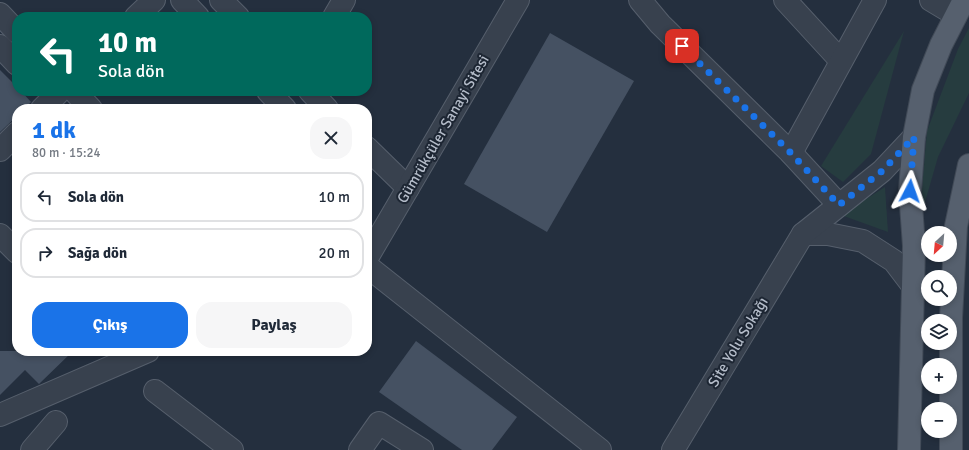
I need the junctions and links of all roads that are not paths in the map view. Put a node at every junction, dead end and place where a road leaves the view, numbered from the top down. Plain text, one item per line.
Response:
1 (154, 0) edge
2 (182, 0) edge
3 (221, 0) edge
4 (344, 0) edge
5 (518, 0) edge
6 (640, 0) edge
7 (785, 0) edge
8 (875, 0) edge
9 (931, 0) edge
10 (960, 7) edge
11 (141, 12) edge
12 (193, 12) edge
13 (233, 12) edge
14 (337, 12) edge
15 (0, 14) edge
16 (12, 27) edge
17 (0, 46) edge
18 (12, 59) edge
19 (841, 61) junction
20 (273, 96) edge
21 (315, 96) edge
22 (56, 98) edge
23 (75, 104) edge
24 (280, 104) edge
25 (323, 104) edge
26 (914, 137) junction
27 (12, 138) edge
28 (0, 150) edge
29 (372, 153) edge
30 (791, 153) junction
31 (969, 165) edge
32 (408, 188) junction
33 (839, 205) junction
34 (803, 234) junction
35 (0, 235) edge
36 (12, 247) edge
37 (372, 249) edge
38 (372, 270) edge
39 (913, 286) junction
40 (117, 356) edge
41 (155, 391) dead end
42 (0, 415) edge
43 (56, 422) dead end
44 (32, 450) edge
45 (232, 450) edge
46 (360, 450) edge
47 (422, 450) edge
48 (600, 450) edge
49 (673, 450) edge
50 (909, 450) edge
51 (951, 450) edge

1 - 11 street
2 - 12 street
3 - 13 street
4 - 14 street
5 - 32 street, Gümrükçüler Sanayi Sitesi
6 - 30 street
7 - 19 street
8 - 19 street
9 - 10 street
10 - 26 main road
15 - 16 street
17 - 18 street
19 - 30 street
20 - 24 street
21 - 25 street
22 - 23 street
26 - 33 street
26 - 39 main road
27 - 28 street
29 - 32 street
30 - 33 street
31 - 51 main road
32 - 37 street, Gümrükçüler Sanayi Sitesi
33 - 34 street
34 - 39 street
34 - 49 street, Site Yolu Sokağı
35 - 36 street
38 - 48 street
39 - 50 main road
40 - 42 street
41 - 45 street
43 - 44 street
46 - 47 street

